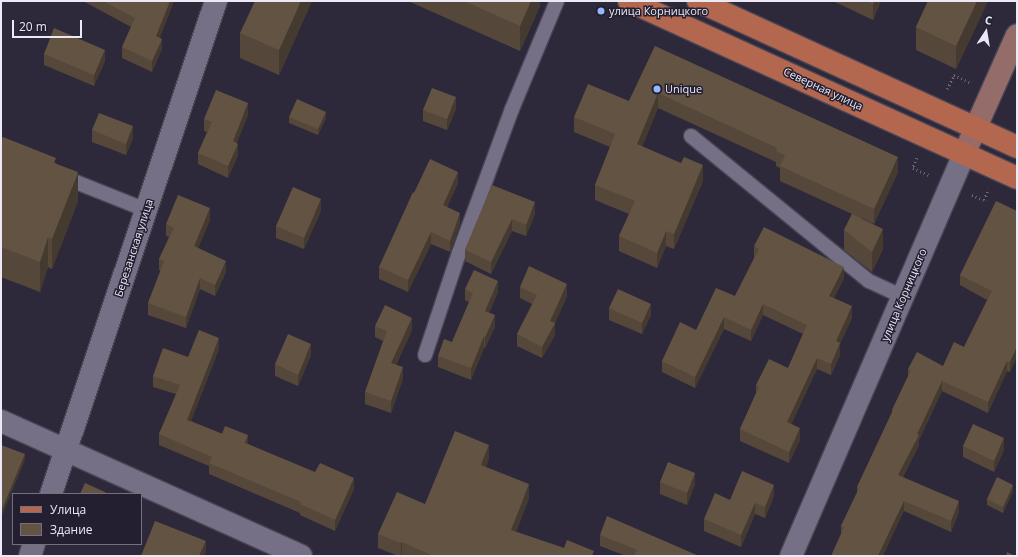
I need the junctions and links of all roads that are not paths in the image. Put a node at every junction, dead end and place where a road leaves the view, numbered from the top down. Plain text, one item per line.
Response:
1 (216, 1) edge
2 (557, 1) edge
3 (629, 1) edge
4 (698, 1) edge
5 (1017, 35) edge
6 (976, 128) junction
7 (691, 136) dead end
8 (1017, 147) edge
9 (964, 154) junction
10 (45, 170) edge
11 (1017, 178) edge
12 (146, 210) junction
13 (904, 298) junction
14 (425, 355) dead end
15 (1, 421) edge
16 (66, 450) junction
17 (51, 493) edge
18 (34, 545) edge
19 (30, 556) edge
20 (301, 556) edge
21 (792, 556) edge

1 - 12 street, Березанская улица
2 - 14 lane
3 - 9 main road, Северная улица
4 - 6 main road
5 - 6 main road, улица Корницкого
6 - 8 main road
6 - 9 main road, улица Корницкого
7 - 13 lane
9 - 11 main road, Северная улица
9 - 13 street, улица Корницкого
10 - 12 lane
12 - 16 street, Березанская улица
13 - 21 street, улица Корницкого
15 - 16 street
16 - 17 street, Березанская улица
16 - 20 street
18 - 19 street

